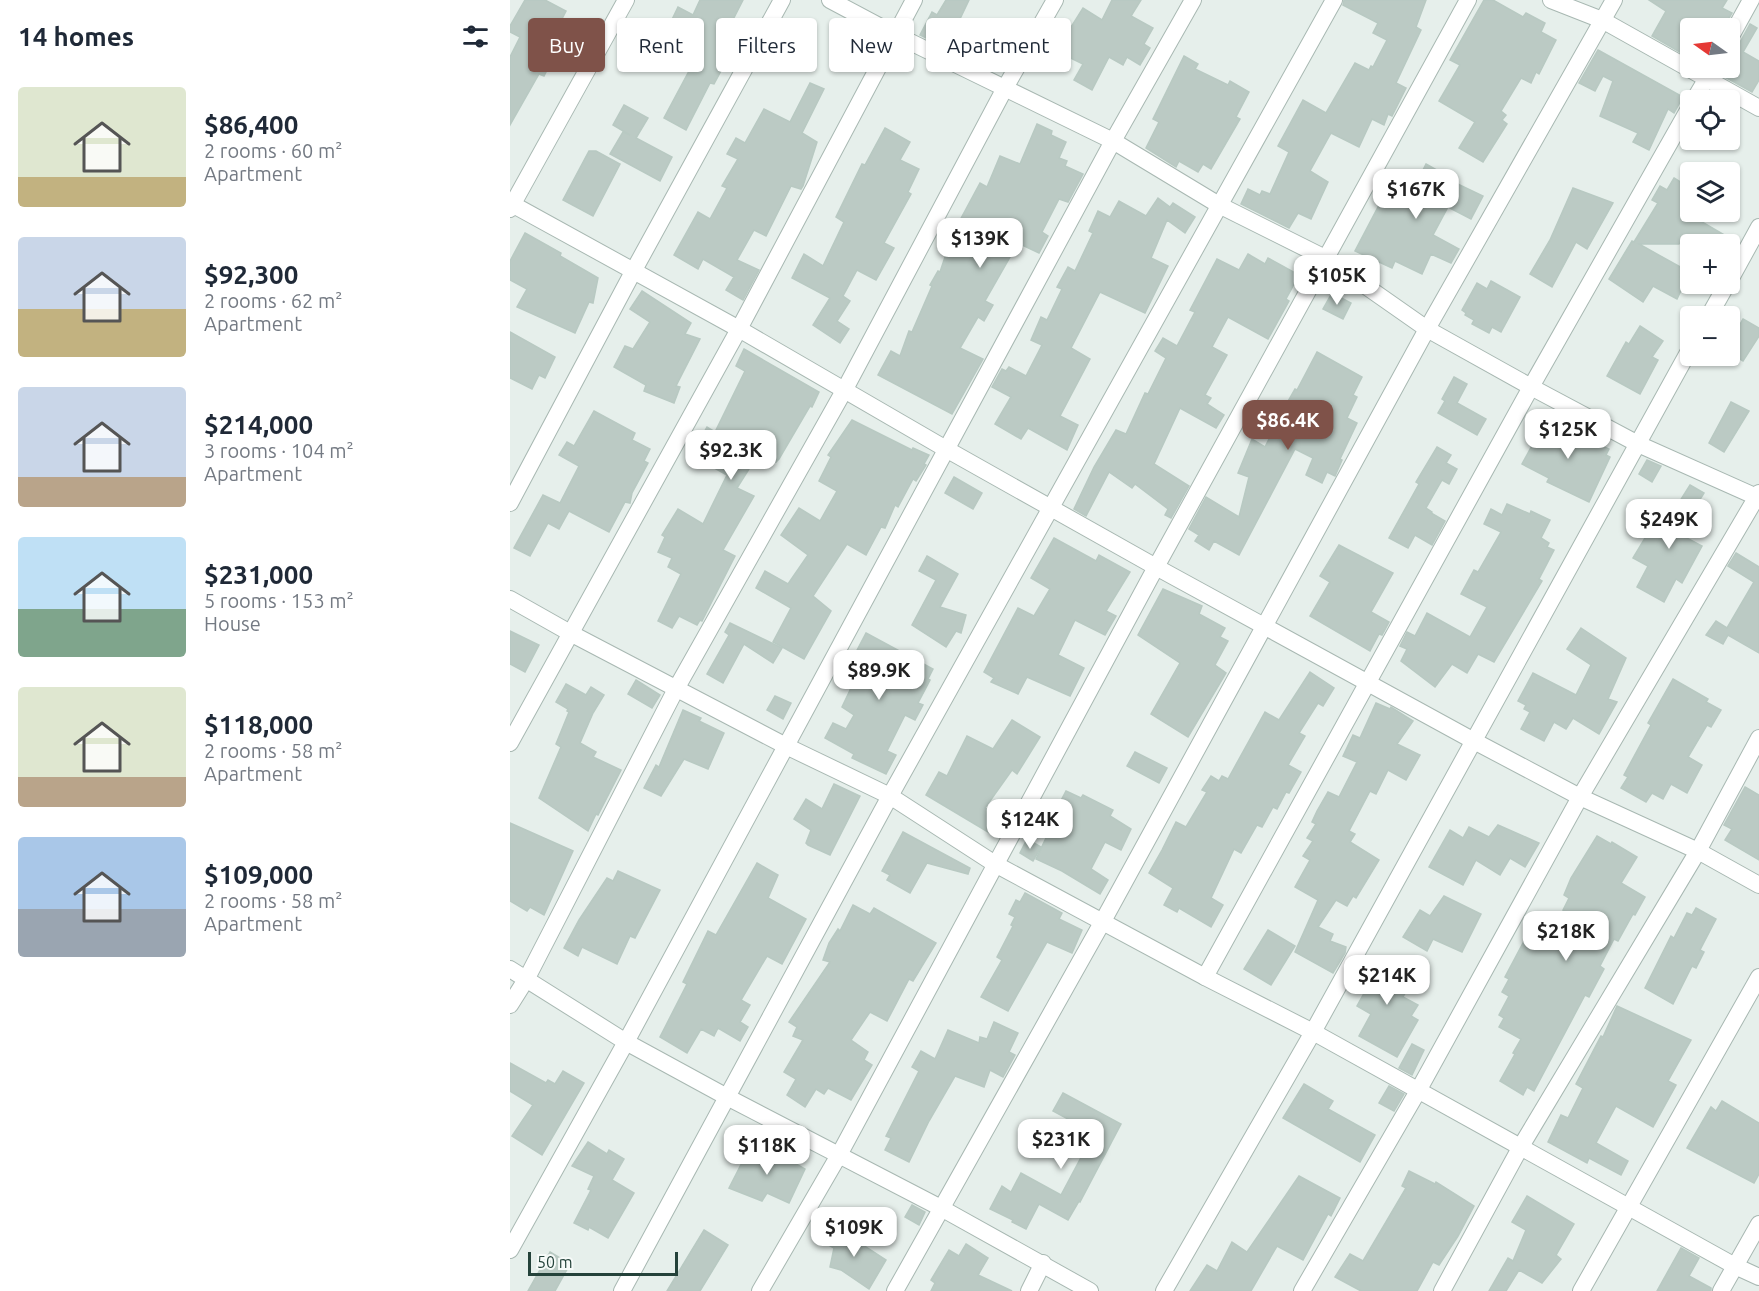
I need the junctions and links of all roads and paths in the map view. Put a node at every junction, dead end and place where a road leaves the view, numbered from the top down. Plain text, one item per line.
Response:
1 (626, 0) edge
2 (782, 0) edge
3 (830, 0) edge
4 (914, 0) edge
5 (1055, 0) edge
6 (1193, 0) edge
7 (1334, 0) edge
8 (1468, 0) edge
9 (1551, 0) edge
10 (1614, 0) edge
11 (1750, 0) edge
12 (864, 18) edge
13 (903, 18) edge
14 (1740, 19) edge
15 (1602, 20) junction
16 (914, 44) edge
17 (1680, 58) edge
18 (874, 72) edge
19 (1717, 78) edge
20 (1005, 88) junction
21 (1759, 108) edge
22 (1680, 125) edge
23 (1113, 141) junction
24 (511, 205) edge
25 (1219, 205) junction
26 (1759, 227) edge
27 (1327, 259) junction
28 (1740, 261) edge
29 (634, 270) junction
30 (739, 328) junction
31 (1427, 329) junction
32 (1681, 366) edge
33 (1531, 387) junction
34 (845, 389) junction
35 (1638, 444) junction
36 (946, 449) junction
37 (1758, 496) edge
38 (510, 503) edge
39 (1050, 508) junction
40 (1156, 567) junction
41 (510, 599) edge
42 (1265, 627) junction
43 (572, 634) junction
44 (1367, 682) junction
45 (676, 689) junction
46 (1759, 738) edge
47 (1474, 741) junction
48 (510, 743) edge
49 (786, 746) junction
50 (890, 796) junction
51 (1580, 797) junction
52 (1698, 851) junction
53 (995, 864) junction
54 (1759, 885) edge
55 (1103, 921) junction
56 (510, 969) edge
57 (1205, 977) junction
58 (1759, 977) edge
59 (527, 978) junction
60 (510, 1005) edge
61 (1313, 1032) junction
62 (626, 1042) junction
63 (1418, 1091) junction
64 (727, 1097) junction
65 (1520, 1148) junction
66 (839, 1155) junction
67 (1629, 1207) junction
68 (941, 1208) junction
69 (1759, 1224) edge
70 (510, 1250) edge
71 (1043, 1263) junction
72 (1736, 1266) junction
73 (1759, 1277) edge
74 (622, 1291) edge
75 (760, 1291) edge
76 (895, 1291) edge
77 (1029, 1291) edge
78 (1090, 1291) edge
79 (1164, 1291) edge
80 (1302, 1291) edge
81 (1442, 1291) edge
82 (1581, 1291) edge
83 (1721, 1291) edge

1 - 24 street
2 - 29 street
3 - 12 street
4 - 13 street
5 - 20 street
6 - 23 street
7 - 25 street
8 - 27 street
9 - 15 street
10 - 15 street
11 - 14 street
15 - 17 street
15 - 31 street
16 - 20 street
18 - 30 street
19 - 21 street
20 - 23 street
20 - 34 street
22 - 33 street
23 - 25 street
23 - 36 street
24 - 29 street
25 - 27 street
25 - 39 street
26 - 28 street
27 - 31 street
27 - 40 street
29 - 30 street
29 - 38 street
30 - 34 street
30 - 43 street
31 - 33 street
31 - 42 street
32 - 35 street
33 - 35 street
33 - 44 street
34 - 36 street
34 - 45 street
35 - 37 street
35 - 47 street
36 - 39 street
36 - 49 street
37 - 51 street
39 - 40 street
39 - 50 street
40 - 42 street
40 - 53 street
41 - 43 street
42 - 44 street
42 - 55 street
43 - 45 street
43 - 48 street
44 - 47 street
44 - 57 street
45 - 49 street
45 - 59 street
46 - 52 street
47 - 51 street
47 - 61 street
49 - 50 street
49 - 62 street
50 - 53 street
50 - 64 street
51 - 52 street
51 - 63 street
52 - 54 street
52 - 65 street
53 - 55 street
53 - 66 street
55 - 57 street
55 - 68 street
56 - 59 street
57 - 61 street
58 - 67 street
59 - 60 street
59 - 62 street
61 - 63 street
61 - 79 street
62 - 64 street
62 - 70 street
63 - 65 street
63 - 80 street
64 - 66 street
64 - 74 street
65 - 67 street
65 - 81 street
66 - 68 street
66 - 75 street
67 - 72 street
67 - 82 street
68 - 71 street
68 - 76 street
69 - 72 street
71 - 77 street
71 - 78 street
72 - 73 street
72 - 83 street

